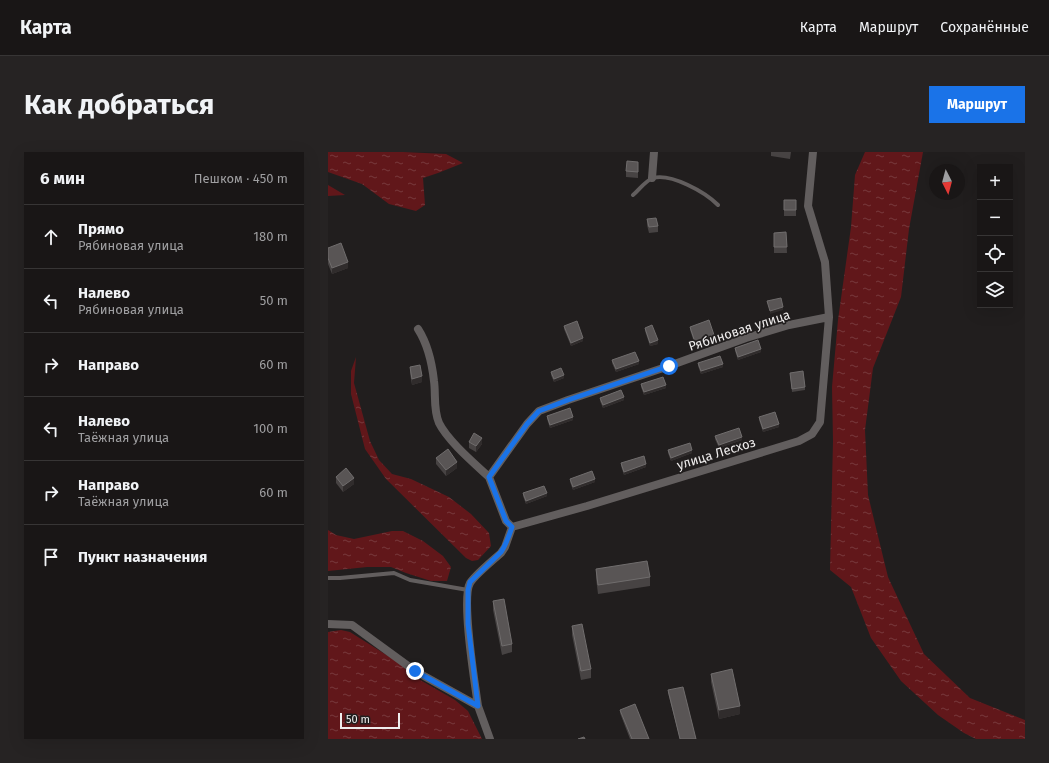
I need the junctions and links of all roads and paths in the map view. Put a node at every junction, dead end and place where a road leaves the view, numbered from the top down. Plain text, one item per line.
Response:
1 (654, 152) edge
2 (813, 152) edge
3 (652, 178) junction
4 (633, 195) dead end
5 (718, 205) dead end
6 (829, 317) junction
7 (418, 329) dead end
8 (489, 477) junction
9 (512, 527) junction
10 (328, 578) edge
11 (468, 590) junction
12 (328, 624) edge
13 (478, 706) junction
14 (490, 739) edge

1 - 3 street
2 - 6 street, улица Лесхоз
3 - 4 lane
3 - 5 lane
6 - 8 street, Рябиновая улица
6 - 9 street, улица Лесхоз
7 - 8 street
8 - 9 street
9 - 11 street
10 - 11 lane
11 - 13 street
12 - 13 street
13 - 14 street

